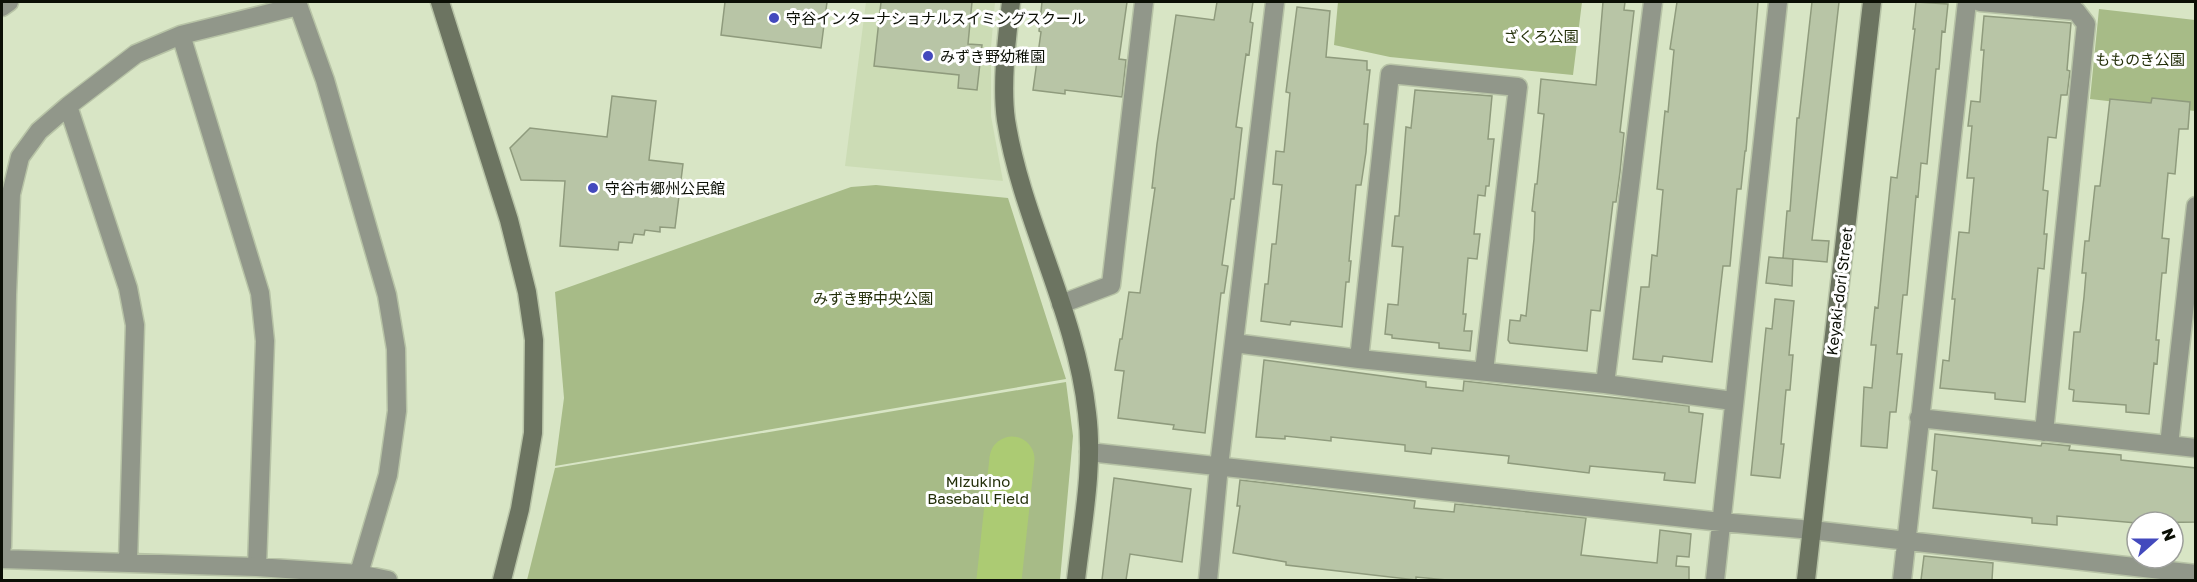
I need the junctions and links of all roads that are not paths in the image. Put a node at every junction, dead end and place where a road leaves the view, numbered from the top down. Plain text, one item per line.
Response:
1 (9, 2) edge
2 (440, 2) edge
3 (1011, 2) edge
4 (1144, 2) edge
5 (1275, 2) edge
6 (1653, 2) edge
7 (1778, 2) edge
8 (1872, 2) edge
9 (1967, 2) edge
10 (1980, 2) edge
11 (298, 4) edge
12 (2, 8) edge
13 (181, 35) junction
14 (68, 106) junction
15 (2196, 206) edge
16 (4, 295) edge
17 (1061, 304) junction
18 (1234, 343) junction
19 (1359, 359) junction
20 (1484, 371) junction
21 (1605, 384) junction
22 (1733, 401) junction
23 (1919, 418) junction
24 (2044, 432) junction
25 (2169, 445) junction
26 (2196, 448) edge
27 (1089, 452) junction
28 (1219, 466) junction
29 (1721, 522) junction
30 (1812, 530) junction
31 (1905, 542) junction
32 (2, 547) edge
33 (2, 558) edge
34 (128, 562) junction
35 (257, 567) junction
36 (2196, 574) edge
37 (358, 577) edge
38 (388, 580) edge
39 (502, 580) edge
40 (1076, 580) edge
41 (1208, 580) edge
42 (1715, 580) edge
43 (1806, 580) edge
44 (1902, 580) edge

1 - 12 street
2 - 39 street
3 - 17 street
4 - 17 street
5 - 18 street
6 - 21 street
7 - 22 street
8 - 30 street, Keyaki-dori Street
9 - 23 street
10 - 24 street
11 - 13 street
11 - 37 street
13 - 14 street
13 - 35 street
14 - 16 street
14 - 34 street
15 - 25 street
16 - 32 street
17 - 27 street
18 - 19 street
18 - 28 street
19 - 20 street
19 - 20 street
20 - 21 street
21 - 22 street
22 - 29 street
23 - 24 street
23 - 31 street
24 - 25 street
25 - 26 street
27 - 28 street
27 - 40 street
28 - 29 street
28 - 41 street
29 - 30 street
29 - 42 street
30 - 31 street
30 - 43 street, Keyaki-dori Street
31 - 36 street
31 - 44 street
33 - 34 street
34 - 35 street
35 - 37 street
37 - 38 street

